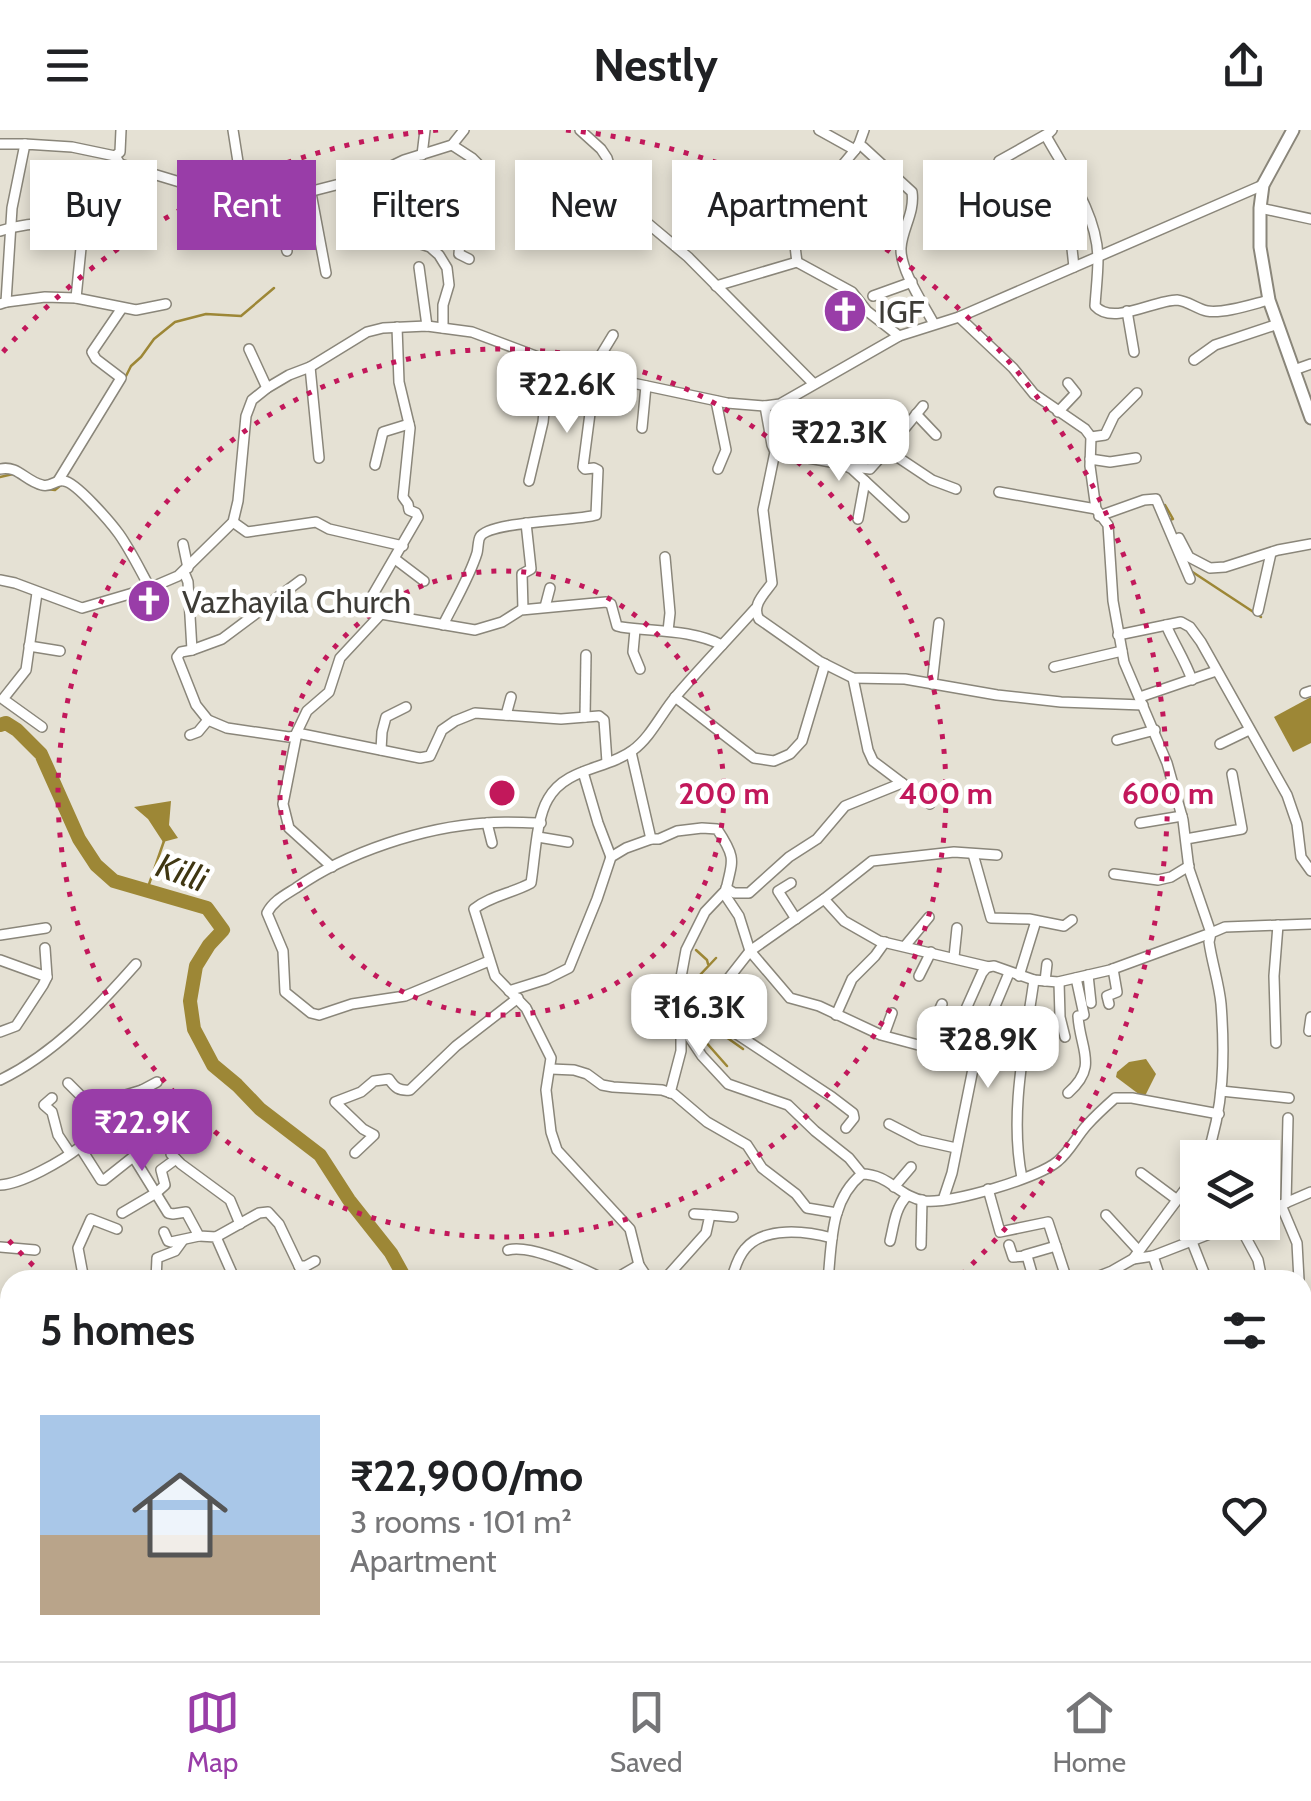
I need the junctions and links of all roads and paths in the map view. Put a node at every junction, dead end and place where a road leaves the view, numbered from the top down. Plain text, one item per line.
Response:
1 (121, 130) edge
2 (233, 130) edge
3 (425, 130) edge
4 (464, 130) edge
5 (580, 130) edge
6 (819, 130) edge
7 (864, 130) edge
8 (1293, 130) edge
9 (1049, 132) edge
10 (0, 144) edge
11 (24, 144) junction
12 (452, 145) junction
13 (857, 147) junction
14 (422, 155) junction
15 (114, 156) junction
16 (237, 160) edge
17 (410, 160) edge
18 (1001, 160) edge
19 (177, 181) edge
20 (1263, 184) junction
21 (1260, 208) junction
22 (1311, 219) edge
23 (316, 220) edge
24 (30, 224) edge
25 (12, 226) junction
26 (0, 232) edge
27 (81, 250) edge
28 (434, 250) edge
29 (1072, 250) edge
30 (1098, 255) junction
31 (469, 259) dead end
32 (797, 262) junction
33 (419, 266) dead end
34 (1074, 267) junction
35 (326, 274) dead end
36 (912, 282) junction
37 (716, 286) junction
38 (873, 296) dead end
39 (76, 298) junction
40 (1270, 300) junction
41 (3, 303) edge
42 (166, 304) dead end
43 (122, 308) junction
44 (1126, 311) junction
45 (959, 317) junction
46 (934, 324) junction
47 (1278, 324) junction
48 (427, 326) junction
49 (397, 327) junction
50 (443, 328) junction
51 (612, 335) dead end
52 (899, 336) junction
53 (249, 349) dead end
54 (1134, 352) dead end
55 (1194, 360) dead end
56 (548, 361) junction
57 (1311, 364) edge
58 (310, 367) junction
59 (1294, 370) junction
60 (593, 374) junction
61 (1068, 383) dead end
62 (814, 384) junction
63 (646, 386) junction
64 (267, 388) junction
65 (1136, 393) dead end
66 (716, 401) junction
67 (765, 406) junction
68 (1058, 412) junction
69 (1311, 418) edge
70 (410, 424) junction
71 (642, 428) dead end
72 (936, 435) dead end
73 (1091, 437) junction
74 (888, 450) junction
75 (775, 452) junction
76 (319, 458) dead end
77 (1136, 458) dead end
78 (1090, 459) junction
79 (375, 464) dead end
80 (844, 465) junction
81 (718, 469) dead end
82 (0, 470) edge
83 (61, 480) junction
84 (529, 481) dead end
85 (865, 482) junction
86 (956, 488) dead end
87 (998, 492) dead end
88 (1098, 512) junction
89 (904, 517) dead end
90 (858, 518) dead end
91 (233, 522) junction
92 (526, 523) junction
93 (1179, 538) dead end
94 (184, 544) dead end
95 (1311, 544) edge
96 (402, 546) junction
97 (1271, 553) junction
98 (665, 557) dead end
99 (396, 559) junction
100 (186, 570) junction
101 (1190, 579) dead end
102 (0, 580) edge
103 (301, 580) dead end
104 (424, 581) dead end
105 (150, 588) junction
106 (550, 588) dead end
107 (37, 592) junction
108 (545, 607) junction
109 (755, 609) junction
110 (522, 610) junction
111 (1258, 610) dead end
112 (381, 614) junction
113 (939, 624) dead end
114 (443, 625) junction
115 (1166, 625) junction
116 (635, 630) junction
117 (668, 632) junction
118 (1118, 635) junction
119 (722, 645) junction
120 (29, 646) junction
121 (192, 650) junction
122 (60, 651) dead end
123 (1122, 652) junction
124 (586, 655) dead end
125 (825, 664) junction
126 (1054, 667) dead end
127 (640, 669) dead end
128 (1216, 671) junction
129 (853, 678) junction
130 (1192, 680) junction
131 (932, 684) junction
132 (512, 696) dead end
133 (675, 697) junction
134 (1142, 701) junction
135 (406, 707) dead end
136 (506, 715) junction
137 (586, 718) junction
138 (208, 720) junction
139 (42, 727) dead end
140 (1155, 730) junction
141 (1249, 730) junction
142 (297, 733) junction
143 (190, 735) dead end
144 (1117, 740) dead end
145 (1220, 744) dead end
146 (381, 750) junction
147 (631, 752) junction
148 (607, 762) junction
149 (583, 772) junction
150 (1232, 774) dead end
151 (902, 783) junction
152 (930, 804) dead end
153 (1182, 816) junction
154 (487, 822) junction
155 (1140, 823) dead end
156 (541, 824) junction
157 (538, 836) junction
158 (1186, 839) junction
159 (651, 840) junction
160 (568, 842) dead end
161 (492, 843) dead end
162 (973, 854) junction
163 (997, 856) dead end
164 (611, 857) junction
165 (332, 866) junction
166 (1189, 866) junction
167 (1311, 871) edge
168 (1114, 874) dead end
169 (791, 882) dead end
170 (725, 890) junction
171 (824, 900) junction
172 (929, 917) dead end
173 (796, 919) junction
174 (1072, 920) dead end
175 (1036, 921) junction
176 (1311, 924) edge
177 (1278, 925) junction
178 (46, 928) dead end
179 (957, 928) dead end
180 (1211, 933) junction
181 (0, 935) edge
182 (885, 942) junction
183 (905, 946) junction
184 (46, 948) dead end
185 (750, 951) junction
186 (932, 952) junction
187 (954, 958) junction
188 (0, 960) edge
189 (489, 962) junction
190 (136, 964) dead end
191 (1046, 964) dead end
192 (988, 967) junction
193 (1113, 969) junction
194 (1014, 974) junction
195 (1088, 975) junction
196 (919, 976) dead end
197 (47, 977) junction
198 (1076, 978) junction
199 (1040, 981) junction
200 (1060, 982) junction
201 (514, 995) junction
202 (1092, 1002) dead end
203 (942, 1004) dead end
204 (1109, 1004) dead end
205 (892, 1013) dead end
206 (836, 1014) junction
207 (1311, 1017) edge
208 (680, 1023) junction
209 (1309, 1031) edge
210 (0, 1032) edge
211 (884, 1036) junction
212 (1065, 1037) dead end
213 (1276, 1043) dead end
214 (924, 1048) junction
215 (550, 1070) junction
216 (0, 1080) edge
217 (157, 1082) dead end
218 (68, 1083) dead end
219 (142, 1090) junction
220 (1221, 1091) junction
221 (1068, 1092) dead end
222 (670, 1093) junction
223 (52, 1098) dead end
224 (1289, 1098) dead end
225 (1219, 1114) junction
226 (1288, 1118) dead end
227 (104, 1119) junction
228 (890, 1124) dead end
229 (846, 1128) dead end
230 (167, 1130) junction
231 (1211, 1140) edge
232 (80, 1147) junction
233 (956, 1148) junction
234 (70, 1153) junction
235 (356, 1154) dead end
236 (134, 1158) junction
237 (176, 1159) junction
238 (44, 1168) junction
239 (911, 1168) dead end
240 (1141, 1173) dead end
241 (862, 1174) junction
242 (1022, 1178) junction
243 (50, 1181) dead end
244 (0, 1185) edge
245 (894, 1187) junction
246 (988, 1189) junction
247 (1311, 1192) edge
248 (156, 1193) junction
249 (1180, 1194) edge
250 (908, 1196) junction
251 (1176, 1199) junction
252 (922, 1200) junction
253 (944, 1200) junction
254 (1283, 1204) junction
255 (1280, 1205) edge
256 (122, 1213) dead end
257 (837, 1213) junction
258 (694, 1214) dead end
259 (1106, 1214) dead end
260 (710, 1215) junction
261 (733, 1218) dead end
262 (240, 1224) junction
263 (117, 1229) dead end
264 (164, 1232) dead end
265 (199, 1236) junction
266 (216, 1238) junction
267 (832, 1238) junction
268 (184, 1240) junction
269 (1197, 1240) edge
270 (1247, 1240) edge
271 (890, 1241) dead end
272 (1192, 1242) junction
273 (921, 1245) dead end
274 (1008, 1245) dead end
275 (1056, 1246) junction
276 (0, 1247) edge
277 (35, 1250) dead end
278 (508, 1250) dead end
279 (1025, 1255) junction
280 (1136, 1255) junction
281 (1152, 1256) junction
282 (316, 1261) dead end
283 (639, 1265) junction
284 (300, 1266) junction
285 (82, 1270) edge
286 (156, 1270) edge
287 (230, 1270) edge
288 (301, 1270) edge
289 (583, 1270) edge
290 (630, 1270) edge
291 (642, 1270) edge
292 (673, 1270) edge
293 (734, 1270) edge
294 (829, 1270) edge
295 (1030, 1270) edge
296 (1064, 1270) edge
297 (1114, 1270) edge
298 (1157, 1270) edge
299 (1202, 1270) edge
300 (1260, 1270) edge
301 (1298, 1270) edge

1 - 15 street
2 - 16 street
3 - 14 street
4 - 12 street
5 - 37 street
6 - 13 street
7 - 13 street
8 - 20 main road
9 - 18 street
9 - 30 street
10 - 11 street
11 - 15 street
11 - 25 street
12 - 14 street
12 - 31 street
13 - 32 street
13 - 36 street
14 - 17 street
15 - 19 street
20 - 21 main road
20 - 30 street
21 - 22 street
21 - 40 main road
23 - 35 street
24 - 25 street
25 - 26 street
25 - 41 street
27 - 39 street
28 - 50 street
29 - 34 street
30 - 34 street
30 - 44 street
32 - 37 street
32 - 52 street
33 - 48 street
34 - 45 street
36 - 38 street
36 - 46 street
37 - 62 street
39 - 41 street
39 - 43 street
40 - 44 street
40 - 47 main road
42 - 43 street
43 - 83 street
44 - 54 street
45 - 46 street
45 - 68 street
46 - 52 street
47 - 55 street
47 - 59 main road
48 - 49 street
48 - 50 street
49 - 58 street
49 - 70 street
50 - 56 street
51 - 60 street
52 - 62 street
53 - 64 street
56 - 60 street
56 - 84 street
57 - 59 street
58 - 64 street
58 - 76 street
59 - 69 main road
60 - 63 street
60 - 92 street
61 - 68 street
62 - 67 street
63 - 66 street
63 - 71 street
64 - 91 street
65 - 73 street
66 - 67 street
66 - 81 street
67 - 75 street
68 - 73 street
70 - 79 street
70 - 96 street
72 - 74 street
73 - 78 street
74 - 80 street
74 - 86 street
75 - 80 street
75 - 109 street
77 - 78 street
78 - 88 street
80 - 85 street
82 - 83 street
83 - 105 street
85 - 89 street
85 - 90 street
87 - 88 street
88 - 101 street
88 - 118 street
91 - 96 street
91 - 100 street
92 - 110 street
92 - 114 street
93 - 97 street
94 - 100 street
95 - 97 street
96 - 99 street
97 - 111 street
98 - 117 street
99 - 104 street
99 - 112 street
100 - 105 street
100 - 121 street
102 - 107 street
103 - 121 street
105 - 107 street
106 - 108 street
107 - 120 street
108 - 110 street
108 - 116 street
109 - 119 street
109 - 125 street
110 - 114 street
112 - 114 street
112 - 142 street
113 - 131 street
115 - 118 street
115 - 128 street
115 - 130 street
116 - 117 street
116 - 127 street
117 - 119 street
118 - 123 street
119 - 133 street
120 - 122 street
120 - 139 street
121 - 138 street
123 - 126 street
123 - 134 street
124 - 137 street
125 - 129 street
125 - 133 street
128 - 130 street
128 - 141 street
129 - 131 street
129 - 151 street
130 - 134 street
131 - 134 street
132 - 136 street
133 - 147 street
134 - 140 street
135 - 146 street
136 - 137 street
136 - 146 street
137 - 148 street
138 - 142 street
138 - 143 street
140 - 144 street
140 - 153 street
141 - 145 street
141 - 167 street
142 - 146 street
142 - 165 street
147 - 148 street
147 - 159 street
148 - 149 street
149 - 156 street
149 - 164 street
150 - 158 street
151 - 152 street
151 - 170 street
153 - 155 street
153 - 158 street
154 - 156 street
154 - 161 street
154 - 165 street
156 - 157 street
157 - 160 street
157 - 189 street
158 - 166 street
159 - 164 street
159 - 170 street
162 - 163 street
162 - 171 street
162 - 175 street
164 - 201 street
165 - 189 street
166 - 168 street
166 - 180 street
169 - 173 street
170 - 185 street
170 - 208 street
171 - 173 street
171 - 182 street
172 - 183 street
173 - 185 street
174 - 175 street
175 - 194 street
176 - 177 street
177 - 180 street
177 - 213 street
178 - 181 street
179 - 187 street
180 - 193 street
180 - 220 street
182 - 183 street
182 - 206 street
183 - 186 street
184 - 197 street
185 - 206 street
185 - 229 street
186 - 187 street
186 - 196 street
187 - 192 street
188 - 197 street
189 - 201 street
190 - 216 street
191 - 199 street
192 - 194 street
192 - 214 street
193 - 195 street
193 - 204 street
194 - 199 street
194 - 233 street
195 - 198 street
195 - 202 street
197 - 210 street
198 - 200 street
198 - 221 street
199 - 200 street
199 - 242 street
200 - 212 street
201 - 215 street
201 - 235 street
203 - 214 street
205 - 211 street
206 - 211 street
207 - 209 street
208 - 222 street
208 - 241 street
211 - 214 street
215 - 222 street
215 - 283 street
217 - 219 street
218 - 227 street
219 - 227 street
219 - 230 street
220 - 224 street
220 - 225 street
222 - 257 street
223 - 234 street
225 - 231 street
225 - 242 street
226 - 254 street
227 - 232 street
228 - 233 street
230 - 236 street
230 - 237 street
232 - 234 street
232 - 236 street
233 - 253 street
234 - 238 street
236 - 248 street
237 - 248 street
237 - 262 street
238 - 243 street
238 - 244 street
239 - 245 street
240 - 251 street
241 - 245 street
241 - 257 street
242 - 246 street
245 - 250 street
246 - 253 street
246 - 275 street
247 - 254 street
248 - 256 street
248 - 265 street
249 - 251 street
250 - 252 street
250 - 271 street
251 - 280 street
252 - 253 street
252 - 273 street
254 - 255 street
254 - 301 street
257 - 267 street
258 - 260 street
259 - 280 street
260 - 261 street
260 - 292 street
262 - 266 street
262 - 284 street
263 - 285 street
264 - 268 street
265 - 266 street
265 - 268 street
266 - 287 street
267 - 293 street
267 - 294 street
268 - 286 street
269 - 272 street
270 - 300 street
272 - 281 street
272 - 299 street
274 - 279 street
275 - 279 street
275 - 296 street
276 - 277 street
278 - 289 street
279 - 295 street
280 - 281 street
280 - 297 street
281 - 298 street
282 - 284 street
283 - 290 street
283 - 291 street
284 - 288 street

